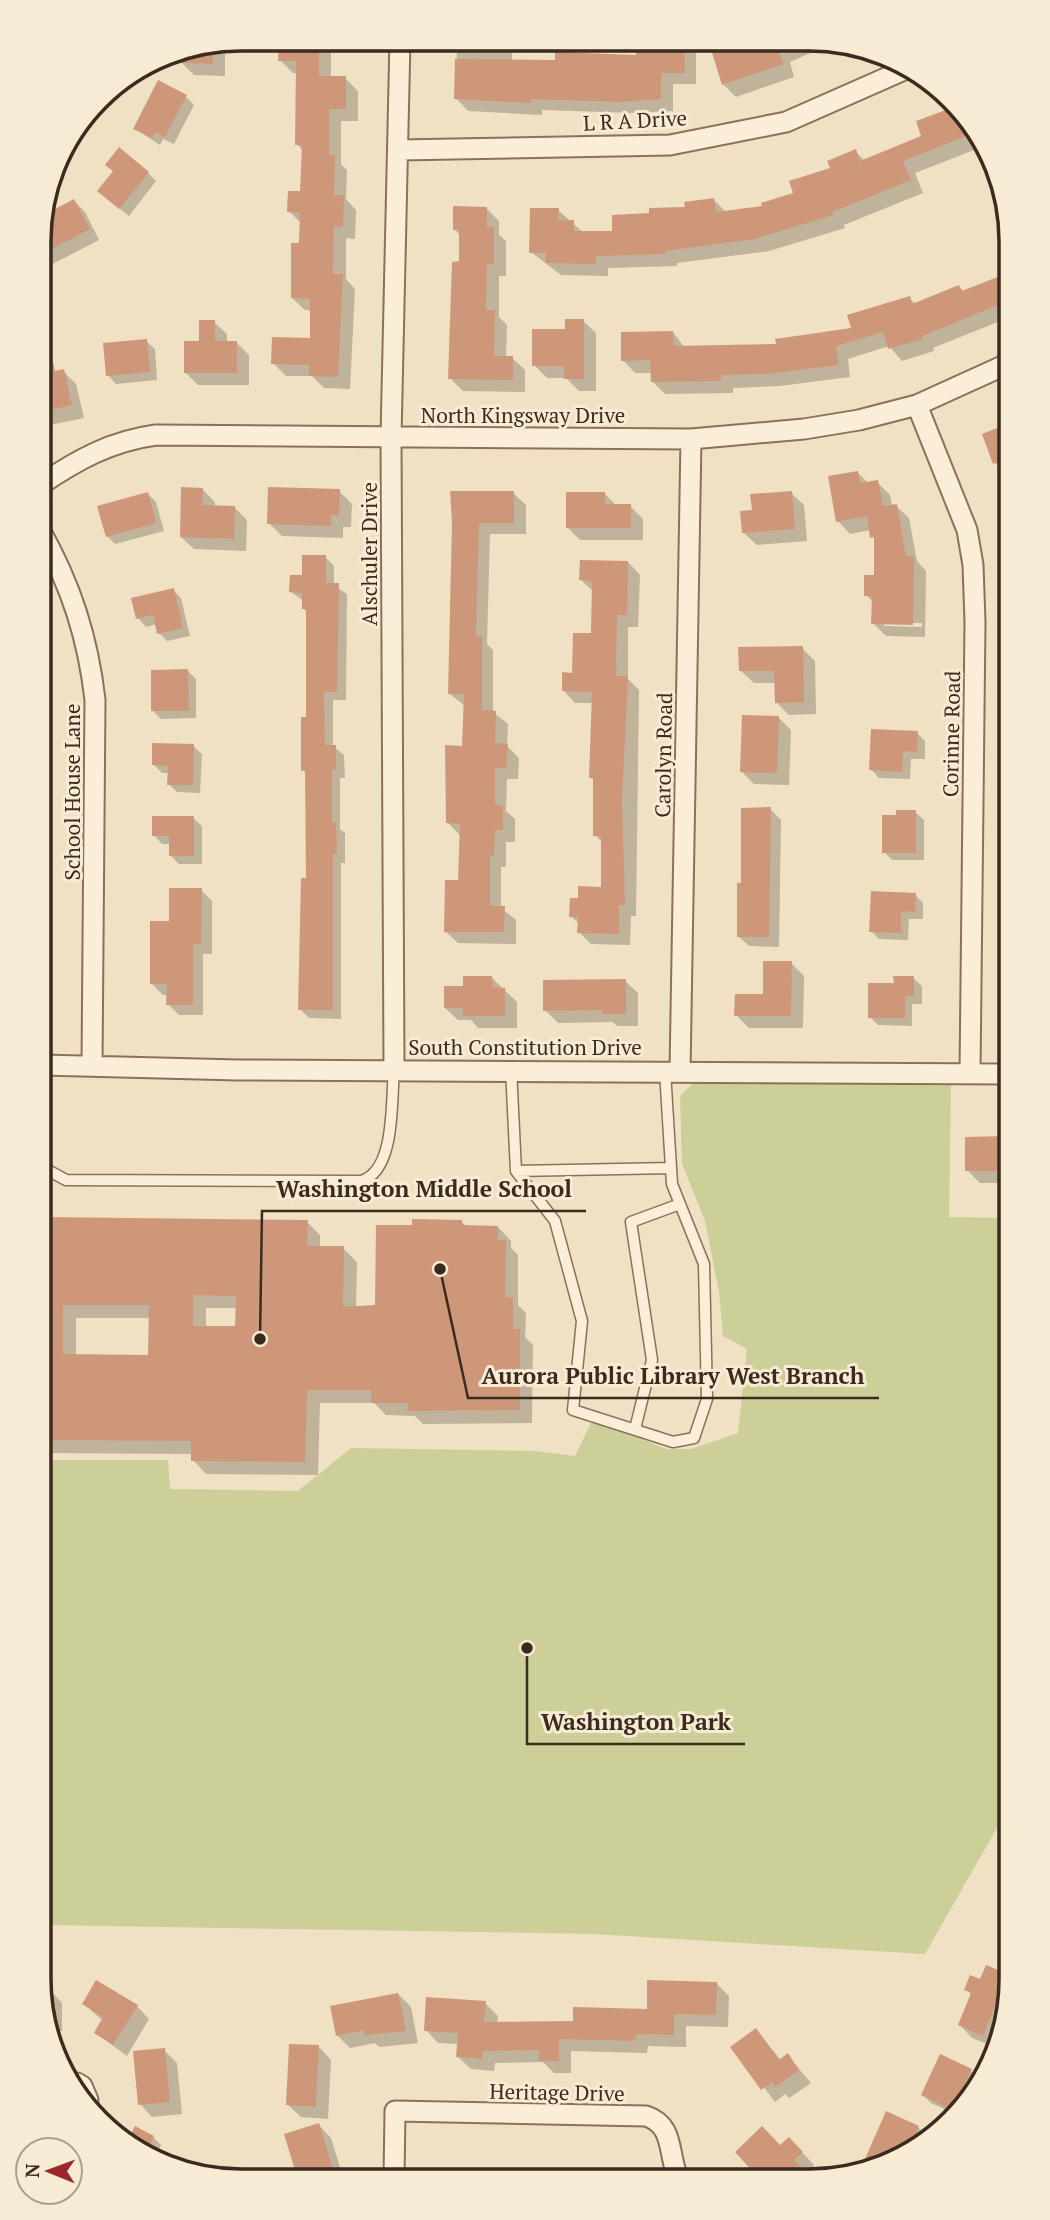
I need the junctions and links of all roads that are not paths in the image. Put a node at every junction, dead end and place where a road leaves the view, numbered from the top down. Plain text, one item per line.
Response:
1 (400, 51) edge
2 (898, 73) edge
3 (399, 150) junction
4 (999, 368) edge
5 (917, 405) junction
6 (391, 437) junction
7 (691, 439) junction
8 (51, 477) edge
9 (51, 553) edge
10 (51, 1065) edge
11 (92, 1065) junction
12 (394, 1069) junction
13 (511, 1069) junction
14 (673, 1071) junction
15 (970, 1073) junction
16 (999, 1074) edge
17 (671, 1168) junction
18 (516, 1171) junction
19 (51, 1172) edge
20 (680, 1204) junction
21 (635, 1429) junction
22 (394, 2169) edge
23 (676, 2169) edge

1 - 3 street, Alschuler Drive
2 - 3 street, L R A Drive
3 - 6 street, Alschuler Drive
4 - 5 street, North Kingsway Drive
5 - 7 street, North Kingsway Drive
5 - 15 street, Corinne Road
6 - 7 street, North Kingsway Drive
6 - 8 street, North Kingsway Drive
6 - 12 street, Alschuler Drive
7 - 14 street, Carolyn Road
9 - 11 street, School House Lane
10 - 11 street, South Constitution Drive
11 - 12 street, South Constitution Drive
12 - 13 street, South Constitution Drive
12 - 19 lane
13 - 14 street, South Constitution Drive
13 - 18 lane
14 - 15 street, South Constitution Drive
14 - 17 lane
15 - 16 street, South Constitution Drive
17 - 18 lane
17 - 20 lane
18 - 21 lane
20 - 21 lane
20 - 21 lane
22 - 23 street, Heritage Drive

